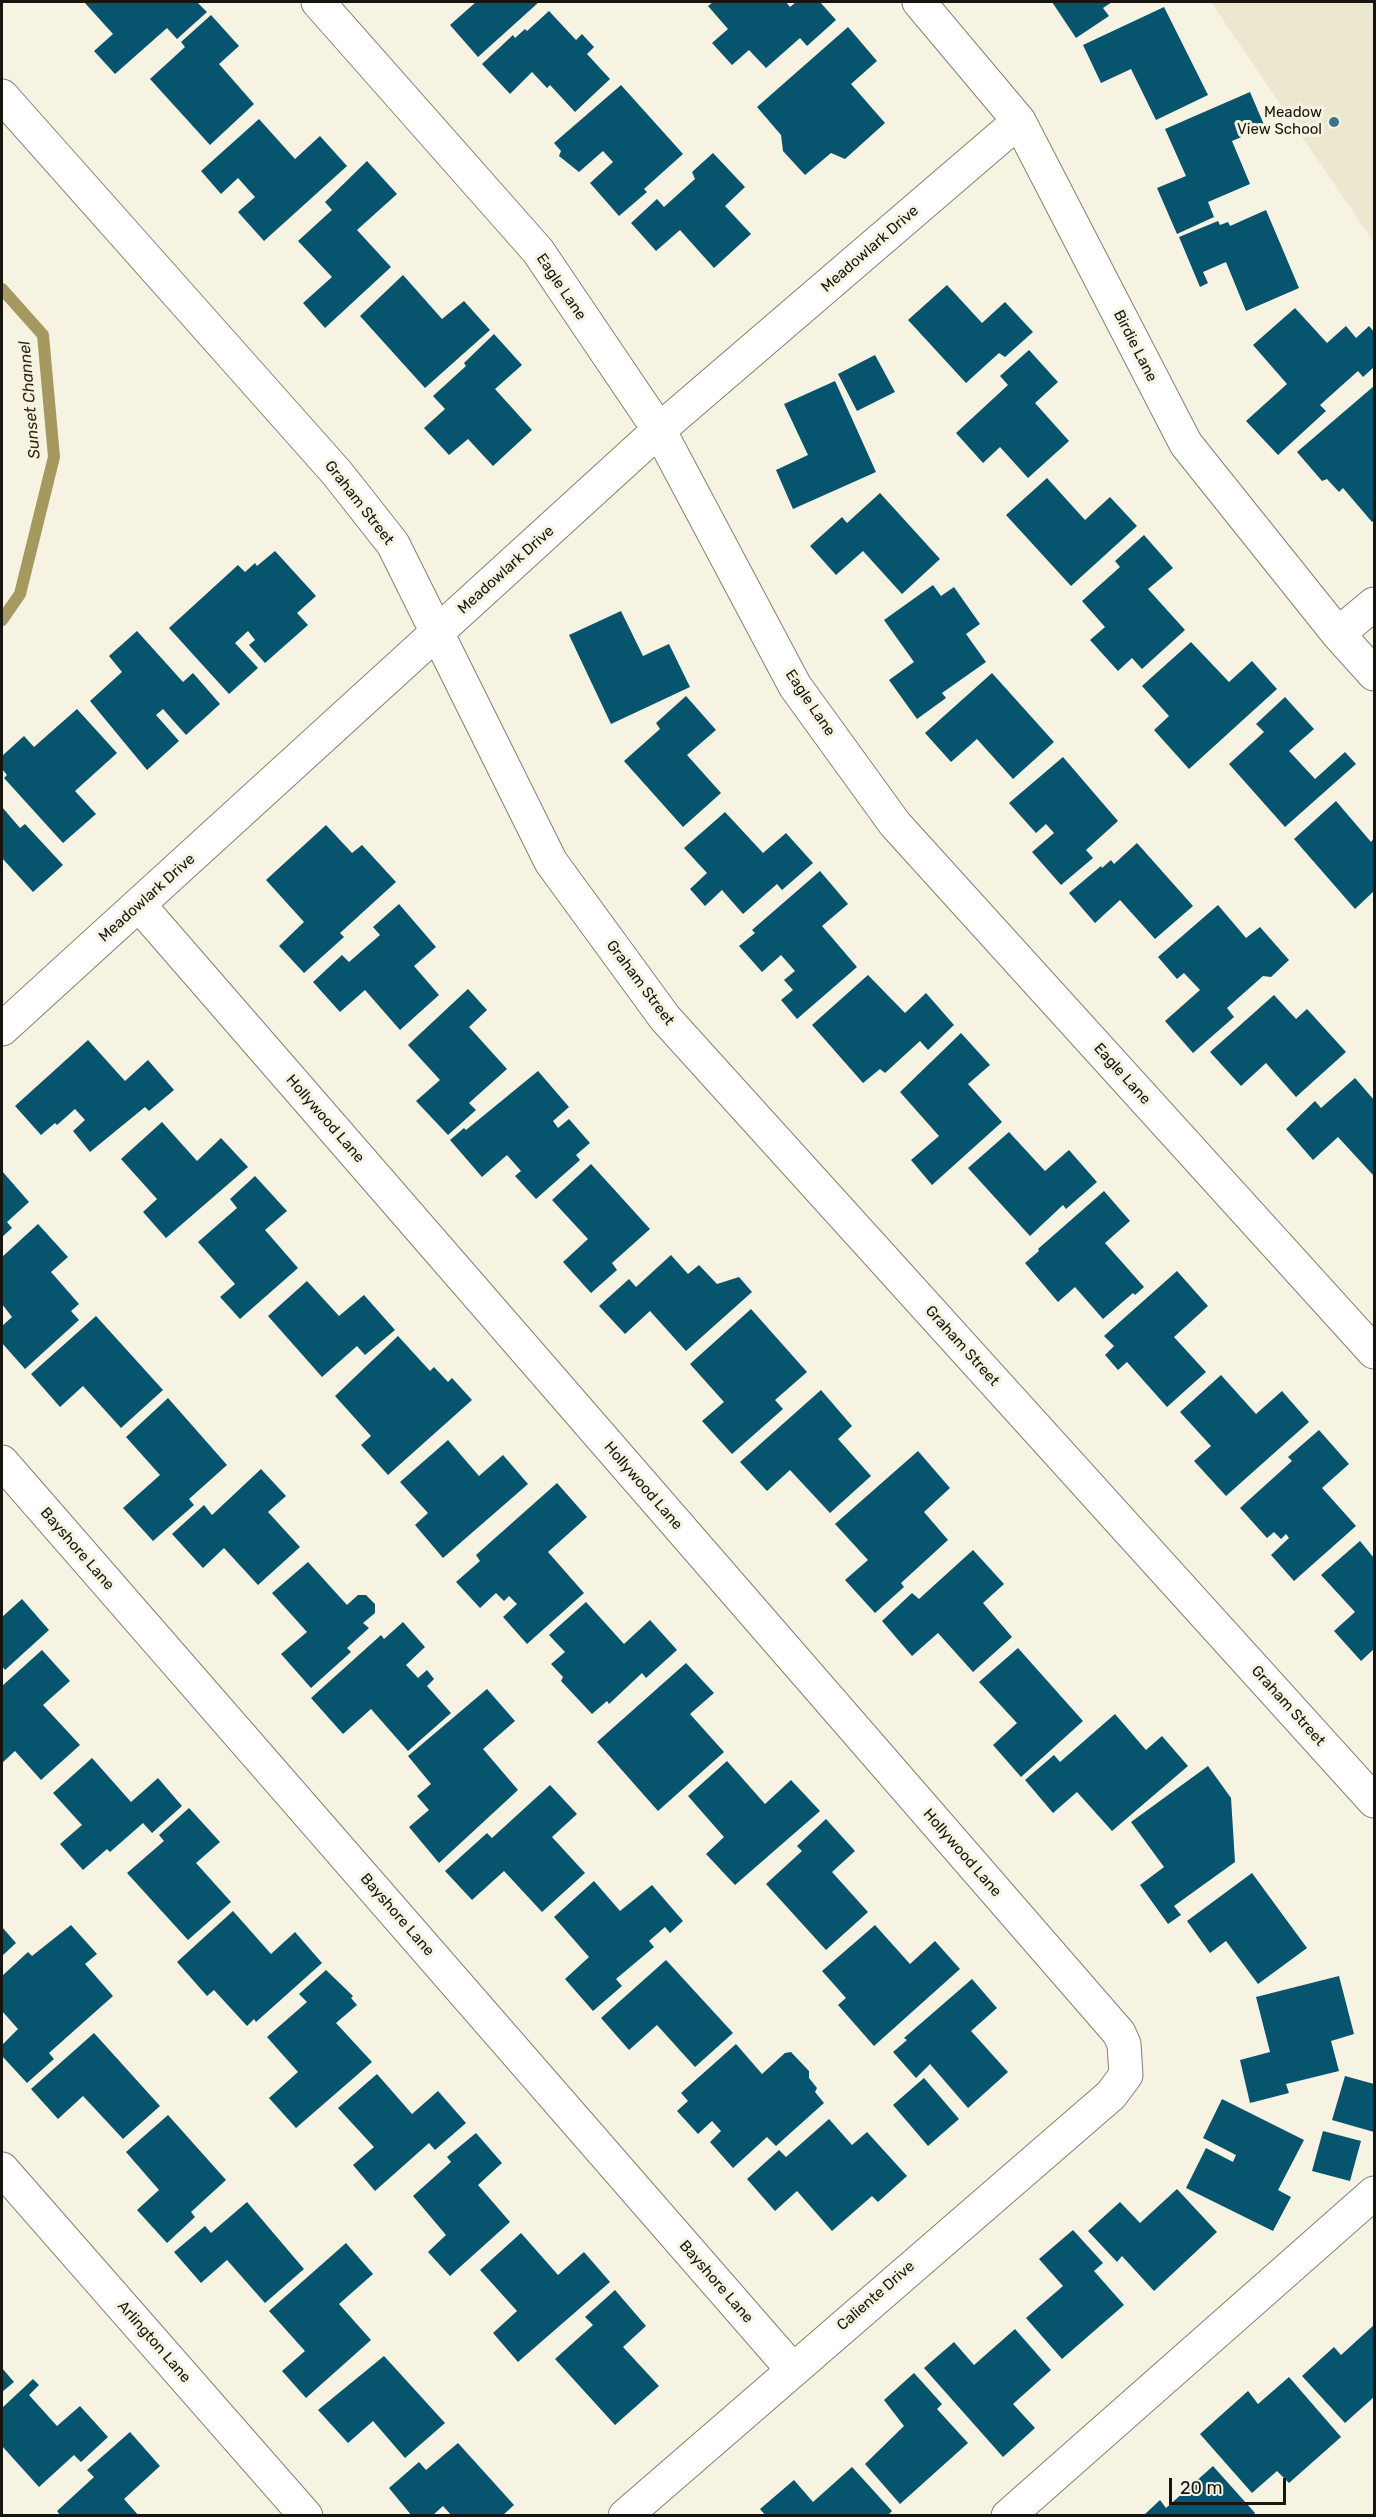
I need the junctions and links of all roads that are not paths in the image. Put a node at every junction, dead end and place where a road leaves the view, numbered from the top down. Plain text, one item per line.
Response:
1 (318, 2) edge
2 (919, 2) edge
3 (2, 96) edge
4 (1019, 121) junction
5 (659, 430) junction
6 (1374, 604) edge
7 (436, 634) junction
8 (1338, 634) junction
9 (1374, 674) edge
10 (140, 906) junction
11 (2, 1029) edge
12 (1374, 1352) edge
13 (2, 1462) edge
14 (1374, 1801) edge
15 (1126, 2075) joint
16 (2, 2169) edge
17 (1374, 2193) edge
18 (792, 2369) junction
19 (306, 2516) edge
20 (625, 2516) edge
21 (1008, 2516) edge

1 - 5 street, Eagle Lane
2 - 4 street, Birdie Lane
3 - 7 street, Graham Street
4 - 5 street, Meadowlark Drive
4 - 8 street, Birdie Lane
5 - 7 street, Meadowlark Drive
5 - 12 street, Eagle Lane
6 - 8 street
7 - 10 street, Meadowlark Drive
7 - 14 street, Graham Street
8 - 9 street, Birdie Lane
10 - 11 street, Meadowlark Drive
10 - 15 street, Hollywood Lane
13 - 18 street, Bayshore Lane
15 - 18 street, Caliente Drive
16 - 19 street, Arlington Lane
17 - 21 street
18 - 20 street, Caliente Drive

